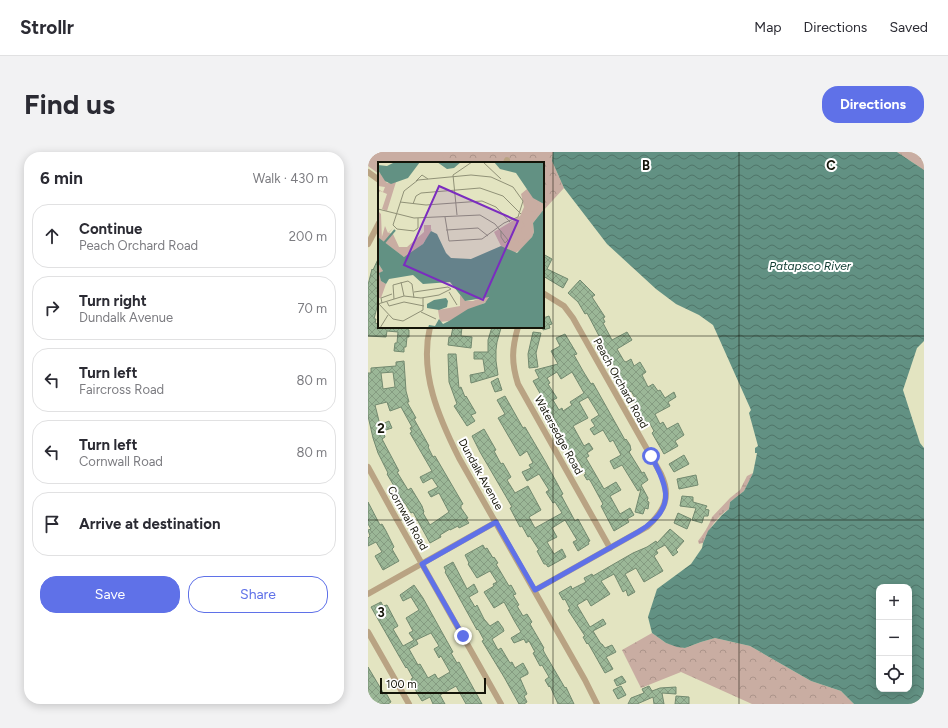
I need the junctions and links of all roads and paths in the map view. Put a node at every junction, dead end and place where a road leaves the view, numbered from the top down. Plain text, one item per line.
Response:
1 (368, 172) edge
2 (378, 179) edge
3 (378, 225) edge
4 (368, 244) edge
5 (544, 294) edge
6 (430, 328) edge
7 (518, 328) edge
8 (368, 467) edge
9 (496, 522) junction
10 (610, 548) junction
11 (422, 564) junction
12 (535, 590) junction
13 (368, 594) edge
14 (368, 632) edge
15 (409, 704) edge
16 (501, 704) edge
17 (597, 704) edge

1 - 2 street
3 - 4 street
5 - 10 street, Peach Orchard Road
6 - 9 street, Dundalk Avenue
7 - 10 street, Watersedge Road
8 - 11 street, Cornwall Road
9 - 11 street
9 - 12 street, Dundalk Avenue
10 - 12 street, Peach Orchard Road
11 - 13 street
11 - 16 street, Cornwall Road
12 - 17 street, Dundalk Avenue
14 - 15 street

